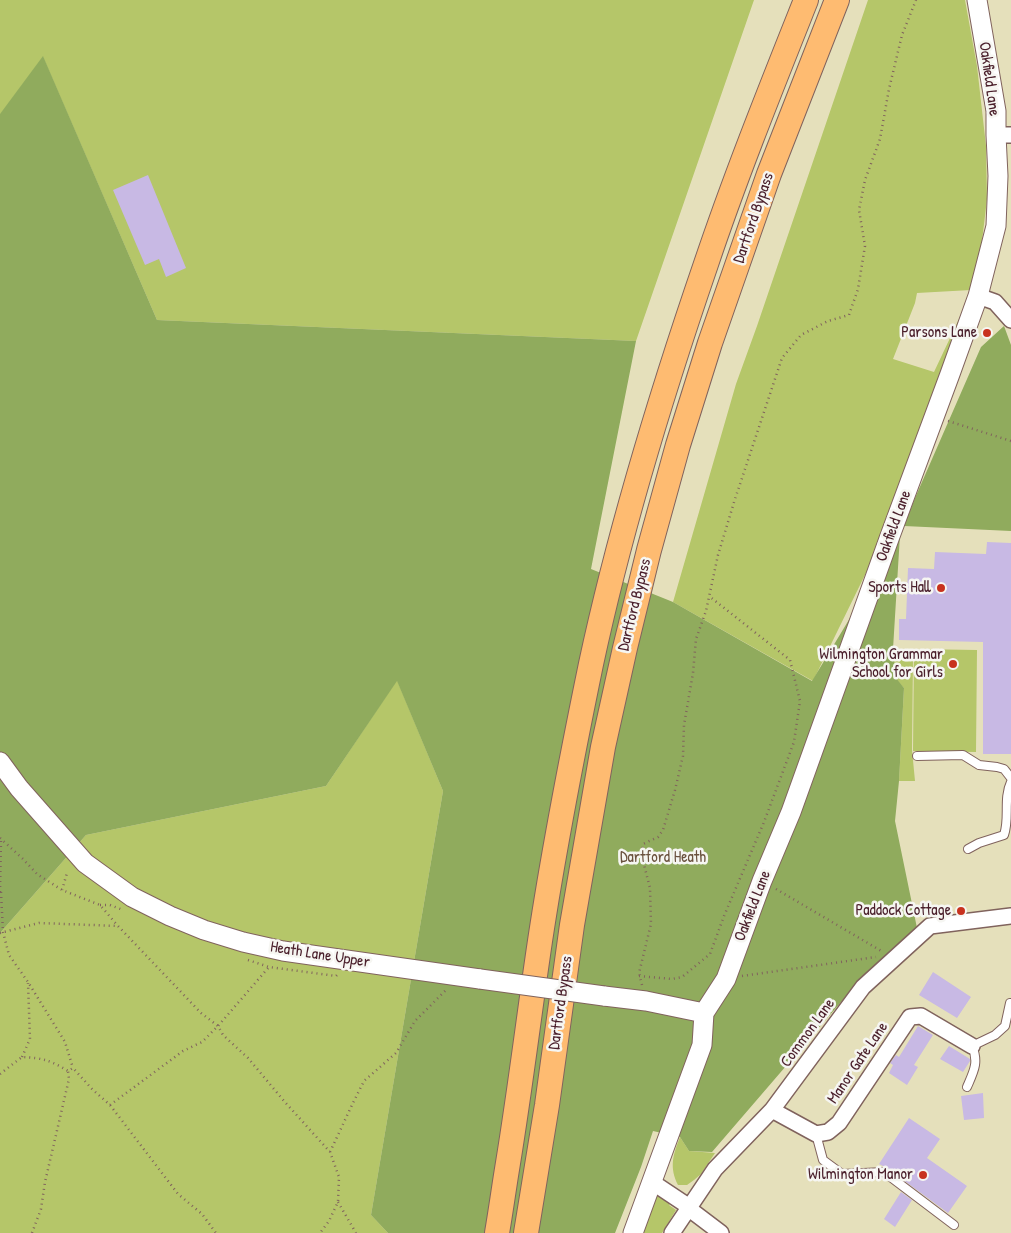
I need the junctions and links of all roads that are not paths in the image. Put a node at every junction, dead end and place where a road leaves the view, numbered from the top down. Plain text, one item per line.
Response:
1 (806, 0) edge
2 (837, 0) edge
3 (976, 0) edge
4 (1003, 135) edge
5 (978, 296) junction
6 (1009, 317) edge
7 (917, 756) dead end
8 (0, 762) edge
9 (1011, 778) edge
10 (1011, 782) edge
11 (968, 849) dead end
12 (1011, 916) edge
13 (1010, 1003) edge
14 (704, 1013) junction
15 (972, 1046) junction
16 (968, 1087) dead end
17 (772, 1110) junction
18 (816, 1134) junction
19 (652, 1182) junction
20 (688, 1208) junction
21 (954, 1225) dead end
22 (497, 1233) edge
23 (526, 1233) edge
24 (633, 1233) edge
25 (672, 1233) edge
26 (721, 1233) edge

1 - 22 highway, Dartford Bypass
2 - 23 highway, Dartford Bypass
3 - 4 street, Oakfield Lane
4 - 5 street, Oakfield Lane
5 - 6 street
5 - 14 street, Oakfield Lane
7 - 9 lane
8 - 14 street, Heath Lane Upper, bridge
10 - 11 lane
12 - 17 street, Common Lane
13 - 15 lane
14 - 19 street, Oakfield Lane
15 - 16 lane
15 - 18 street, Manor Gate Lane
17 - 18 street
17 - 20 street, Common Lane
18 - 21 lane
19 - 20 street
19 - 24 street, Oakfield Lane
20 - 25 street, Common Lane
20 - 26 street

